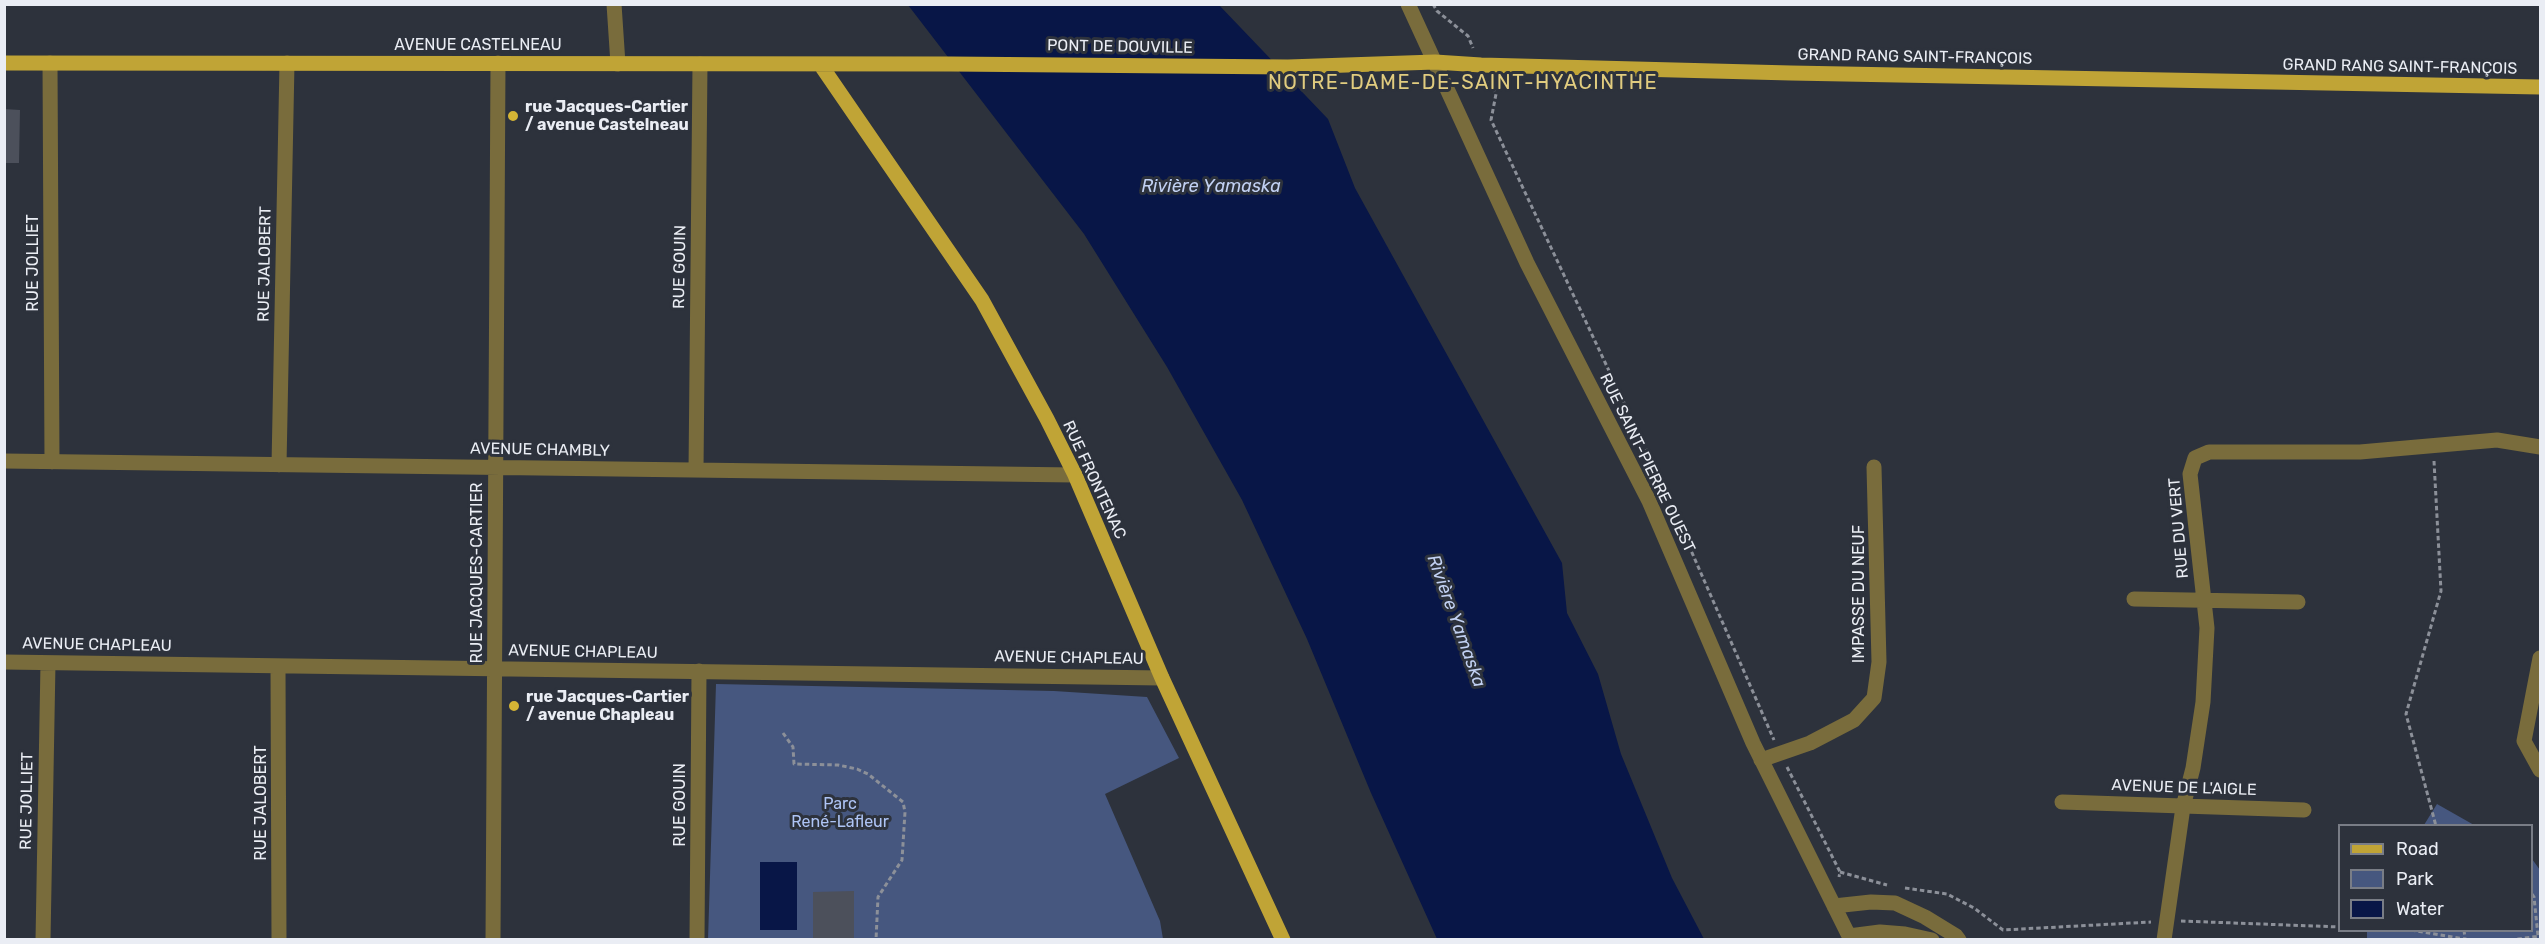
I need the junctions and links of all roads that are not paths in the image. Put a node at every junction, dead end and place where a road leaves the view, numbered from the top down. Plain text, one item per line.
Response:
1 (614, 4) edge
2 (1408, 4) edge
3 (1435, 62) junction
4 (4, 63) edge
5 (50, 63) junction
6 (287, 63) junction
7 (498, 63) junction
8 (618, 64) junction
9 (700, 64) junction
10 (820, 64) junction
11 (951, 64) joint
12 (1288, 67) joint
13 (2541, 87) edge
14 (2541, 447) edge
15 (4, 461) edge
16 (52, 462) junction
17 (279, 465) junction
18 (495, 467) junction
19 (1874, 467) dead end
20 (696, 470) junction
21 (1075, 475) junction
22 (2134, 599) dead end
23 (2204, 600) junction
24 (2298, 602) dead end
25 (2541, 658) edge
26 (4, 662) edge
27 (48, 663) junction
28 (278, 666) junction
29 (494, 669) junction
30 (699, 671) junction
31 (1162, 678) junction
32 (1761, 760) junction
33 (2541, 770) edge
34 (2062, 802) dead end
35 (2183, 807) junction
36 (2304, 810) dead end
37 (1834, 906) junction
38 (1850, 938) edge
39 (43, 939) edge
40 (279, 939) edge
41 (493, 939) edge
42 (697, 939) edge
43 (1282, 939) edge
44 (1932, 939) edge
45 (1959, 939) edge
46 (2164, 939) edge

1 - 8 street
2 - 3 street, RUE SAINT-PIERRE OUEST
3 - 12 main road, GRAND RANG SAINT-FRANÇOIS
3 - 13 main road, GRAND RANG SAINT-FRANÇOIS
3 - 32 street, RUE SAINT-PIERRE OUEST
4 - 5 main road, AVENUE CASTELNEAU
5 - 6 main road, AVENUE CASTELNEAU
5 - 16 street, RUE JOLLIET
6 - 7 main road, AVENUE CASTELNEAU
6 - 17 street, RUE JALOBERT
7 - 8 main road, AVENUE CASTELNEAU
7 - 18 street, RUE JACQUES-CARTIER
8 - 9 main road, AVENUE CASTELNEAU
9 - 10 main road, AVENUE CASTELNEAU
9 - 20 street, RUE GOUIN
10 - 11 main road, AVENUE CASTELNEAU
10 - 21 main road, RUE FRONTENAC
11 - 12 main road, PONT DE DOUVILLE
14 - 23 street, RUE DU VERT
15 - 16 street, AVENUE CHAMBLY
16 - 17 street, AVENUE CHAMBLY
17 - 18 street, AVENUE CHAMBLY
18 - 20 street, AVENUE CHAMBLY
18 - 29 street, RUE JACQUES-CARTIER
19 - 32 street, IMPASSE DU NEUF
20 - 21 street, AVENUE CHAMBLY
21 - 31 main road, RUE FRONTENAC
22 - 23 street
23 - 24 street
23 - 35 street, RUE DU VERT
25 - 33 street
26 - 27 street, AVENUE CHAPLEAU
27 - 28 street, AVENUE CHAPLEAU
27 - 39 street, RUE JOLLIET
28 - 29 street, AVENUE CHAPLEAU
28 - 40 street, RUE JALOBERT
29 - 30 street, AVENUE CHAPLEAU
29 - 41 street, RUE JACQUES-CARTIER
30 - 31 street, AVENUE CHAPLEAU
30 - 42 street, RUE GOUIN
31 - 43 main road, RUE FRONTENAC
32 - 37 street, RUE SAINT-PIERRE OUEST
34 - 35 street, AVENUE DE L'AIGLE
35 - 36 street, AVENUE DE L'AIGLE
35 - 46 street, RUE DU VERT
37 - 38 street, RUE SAINT-PIERRE OUEST
37 - 45 street
38 - 44 street

